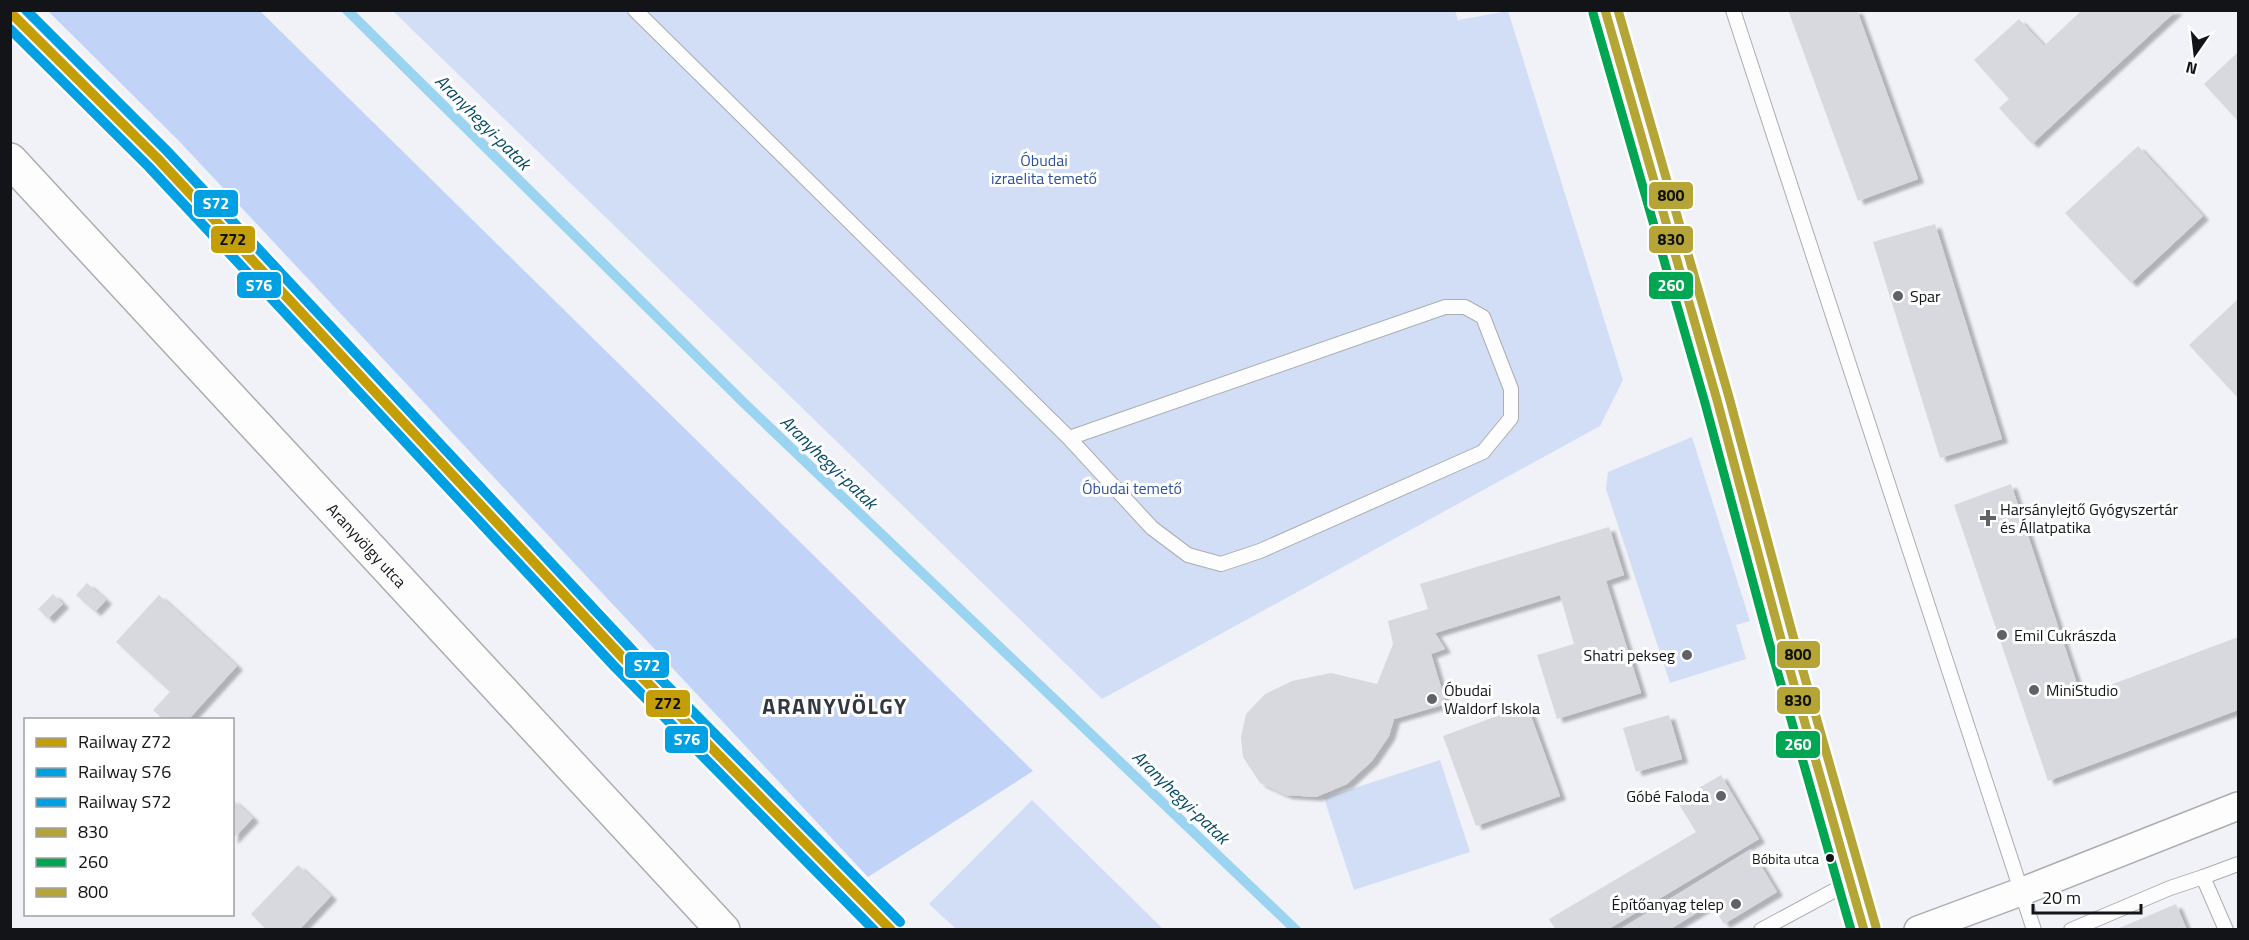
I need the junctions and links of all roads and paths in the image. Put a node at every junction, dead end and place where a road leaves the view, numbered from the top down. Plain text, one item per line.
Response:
1 (635, 10) edge
2 (1605, 10) edge
3 (1734, 10) edge
4 (10, 160) edge
5 (1069, 438) junction
6 (2238, 806) edge
7 (2238, 864) edge
8 (2203, 877) junction
9 (1851, 882) junction
10 (2023, 891) junction
11 (723, 930) edge
12 (1761, 930) edge
13 (1864, 930) edge
14 (1918, 930) edge
15 (2034, 930) edge
16 (2071, 930) edge
17 (2226, 930) edge

1 - 5 lane
2 - 9 main road
3 - 10 lane
4 - 11 street, Aranyvölgy utca
5 - 5 lane
6 - 10 street
7 - 8 lane
8 - 16 lane
8 - 17 lane
9 - 12 lane
9 - 13 main road
10 - 14 street
10 - 15 lane

